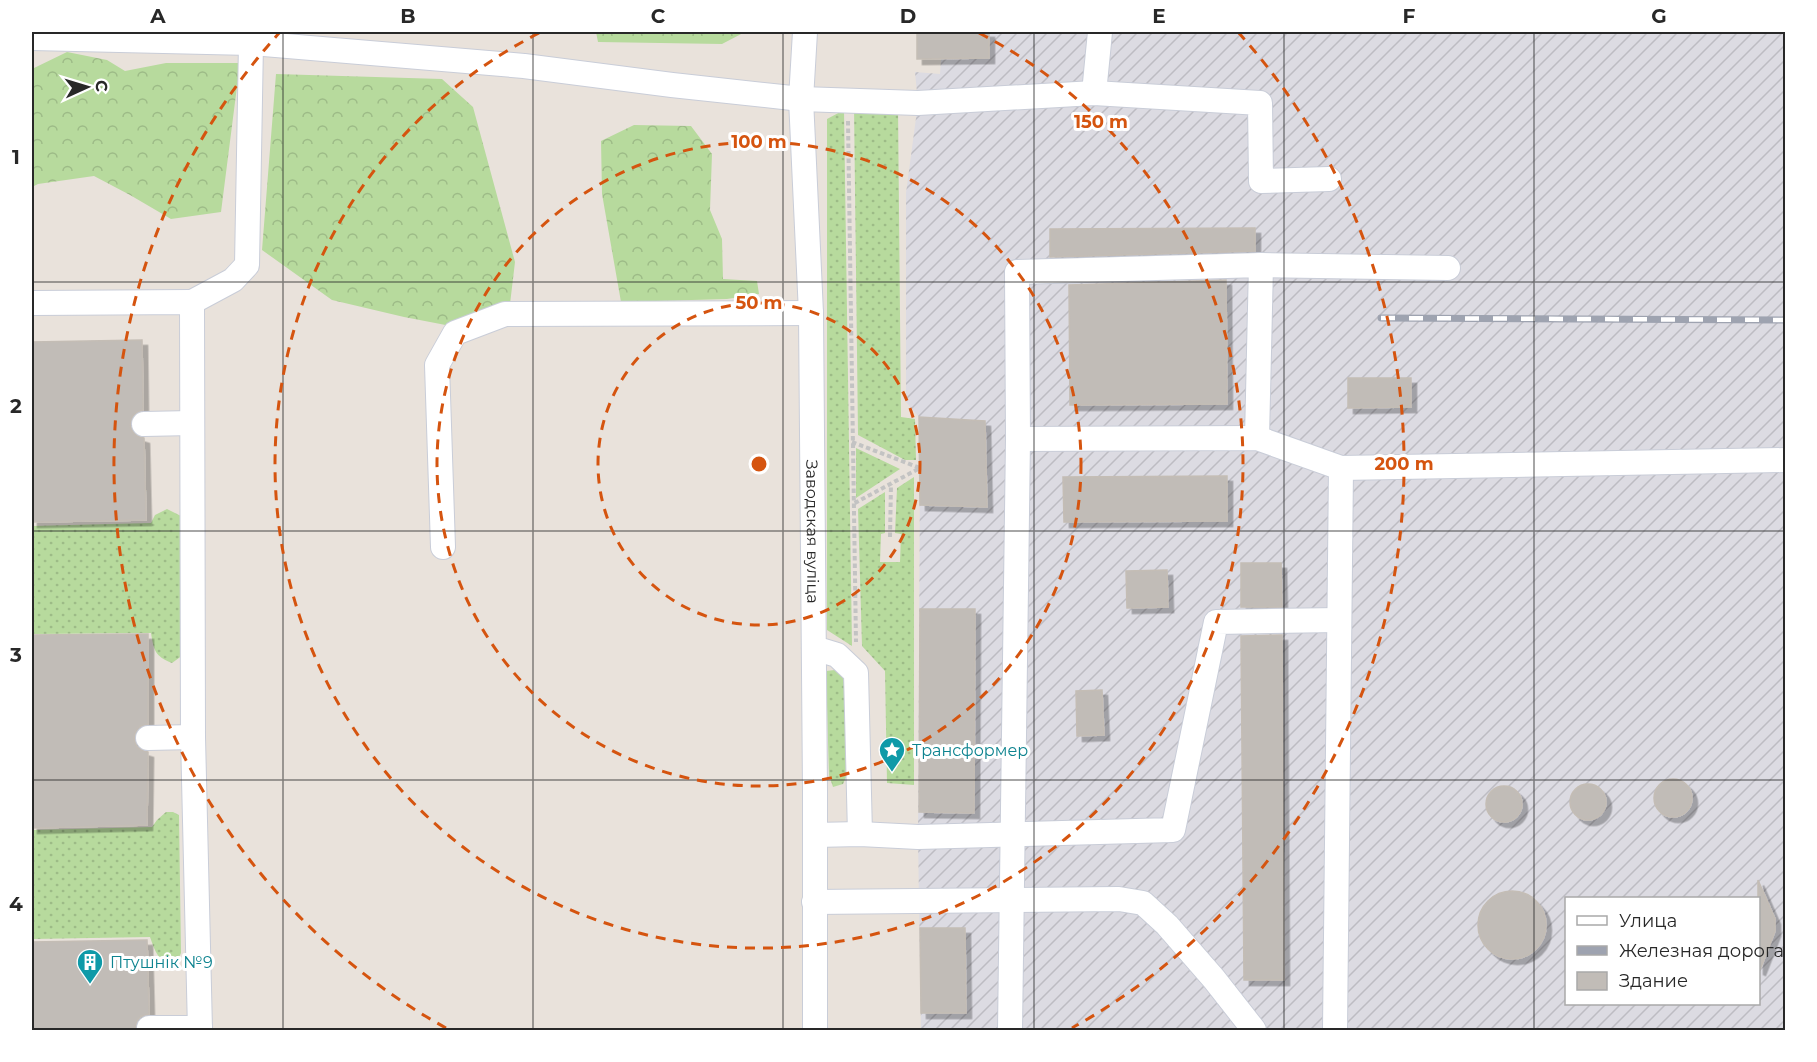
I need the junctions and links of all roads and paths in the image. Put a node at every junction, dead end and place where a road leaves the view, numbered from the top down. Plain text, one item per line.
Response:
1 (805, 32) edge
2 (1100, 32) edge
3 (32, 38) edge
4 (250, 44) junction
5 (1094, 93) junction
6 (801, 99) junction
7 (848, 100) junction
8 (1329, 179) dead end
9 (1261, 265) junction
10 (1448, 268) dead end
11 (192, 302) junction
12 (32, 303) edge
13 (811, 313) junction
14 (192, 423) junction
15 (144, 424) dead end
16 (1257, 438) junction
17 (1018, 440) junction
18 (852, 442) junction
19 (1785, 460) edge
20 (1341, 468) junction
21 (891, 483) junction
22 (853, 504) junction
23 (890, 537) dead end
24 (443, 547) dead end
25 (1339, 620) junction
26 (814, 648) junction
27 (856, 648) dead end
28 (193, 737) junction
29 (148, 738) dead end
30 (860, 834) junction
31 (1012, 834) junction
32 (815, 835) junction
33 (1012, 900) junction
34 (814, 902) junction
35 (149, 1028) dead end
36 (200, 1029) edge
37 (815, 1030) edge
38 (1010, 1030) edge
39 (1254, 1030) edge
40 (1335, 1030) edge

1 - 6 street, Заводская вуліца
2 - 5 street
3 - 4 street
4 - 6 street
4 - 11 street
5 - 7 street
5 - 8 street
6 - 7 street
6 - 13 street, Заводская вуліца
7 - 18 path
9 - 10 street
9 - 16 street
9 - 17 street
11 - 12 street
11 - 14 street
13 - 24 street
13 - 26 street, Заводская вуліца
14 - 15 street
14 - 28 street
16 - 17 street
16 - 20 street
17 - 31 street
18 - 21 path
18 - 22 path
19 - 20 street
20 - 25 street
21 - 22 path
21 - 23 path
22 - 27 path
25 - 31 street
25 - 40 street
26 - 30 street
26 - 32 street, Заводская вуліца
28 - 29 street
28 - 36 street
30 - 31 street
30 - 32 street
31 - 33 street
32 - 34 street, Заводская вуліца
33 - 34 street
33 - 38 street
33 - 39 street
34 - 37 street, Заводская вуліца
35 - 36 street

